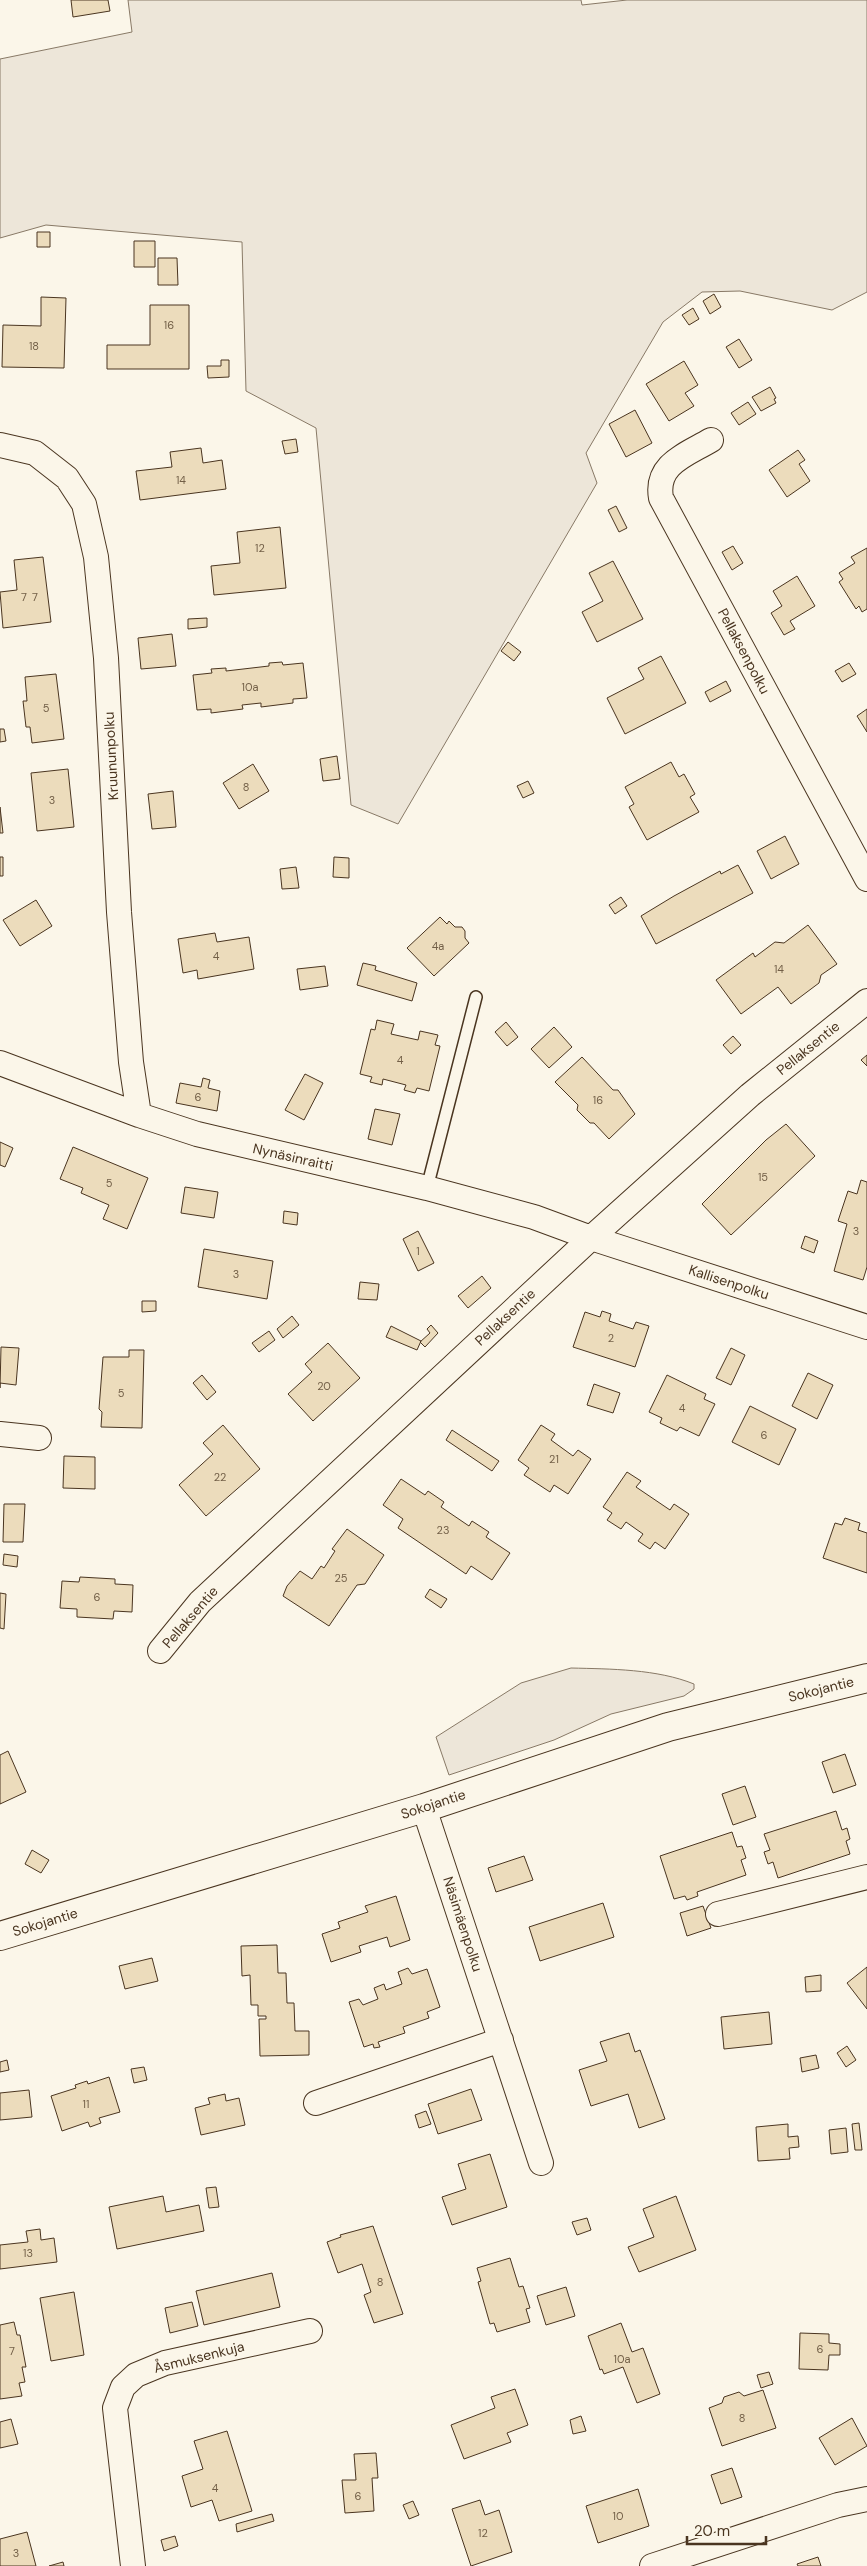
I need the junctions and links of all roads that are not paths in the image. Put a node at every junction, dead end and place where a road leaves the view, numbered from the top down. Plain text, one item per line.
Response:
1 (711, 440) dead end
2 (0, 445) edge
3 (867, 879) edge
4 (476, 997) dead end
5 (867, 1001) edge
6 (0, 1063) edge
7 (139, 1115) junction
8 (427, 1188) junction
9 (591, 1238) junction
10 (867, 1327) edge
11 (0, 1434) edge
12 (39, 1438) dead end
13 (160, 1652) dead end
14 (867, 1678) edge
15 (424, 1808) junction
16 (867, 1877) edge
17 (718, 1914) dead end
18 (0, 1936) edge
19 (501, 2040) junction
20 (316, 2103) dead end
21 (541, 2163) dead end
22 (310, 2331) dead end
23 (867, 2499) edge
24 (133, 2566) edge
25 (652, 2566) edge

1 - 3 street, Pellaksenpolku
2 - 7 street, Kruununpolku
4 - 8 lane
5 - 9 street, Pellaksentie
6 - 7 street, Nynäsinraitti
7 - 8 street, Nynäsinraitti
8 - 9 street, Nynäsinraitti
9 - 10 street, Kallisenpolku
9 - 13 street, Pellaksentie
11 - 12 street
14 - 15 street, Sokojantie
15 - 18 street, Sokojantie
15 - 19 street, Näsimäenpolku
16 - 17 street
19 - 20 street
19 - 21 street, Näsimäenpolku
22 - 24 street, Åsmuksenkuja
23 - 25 street

